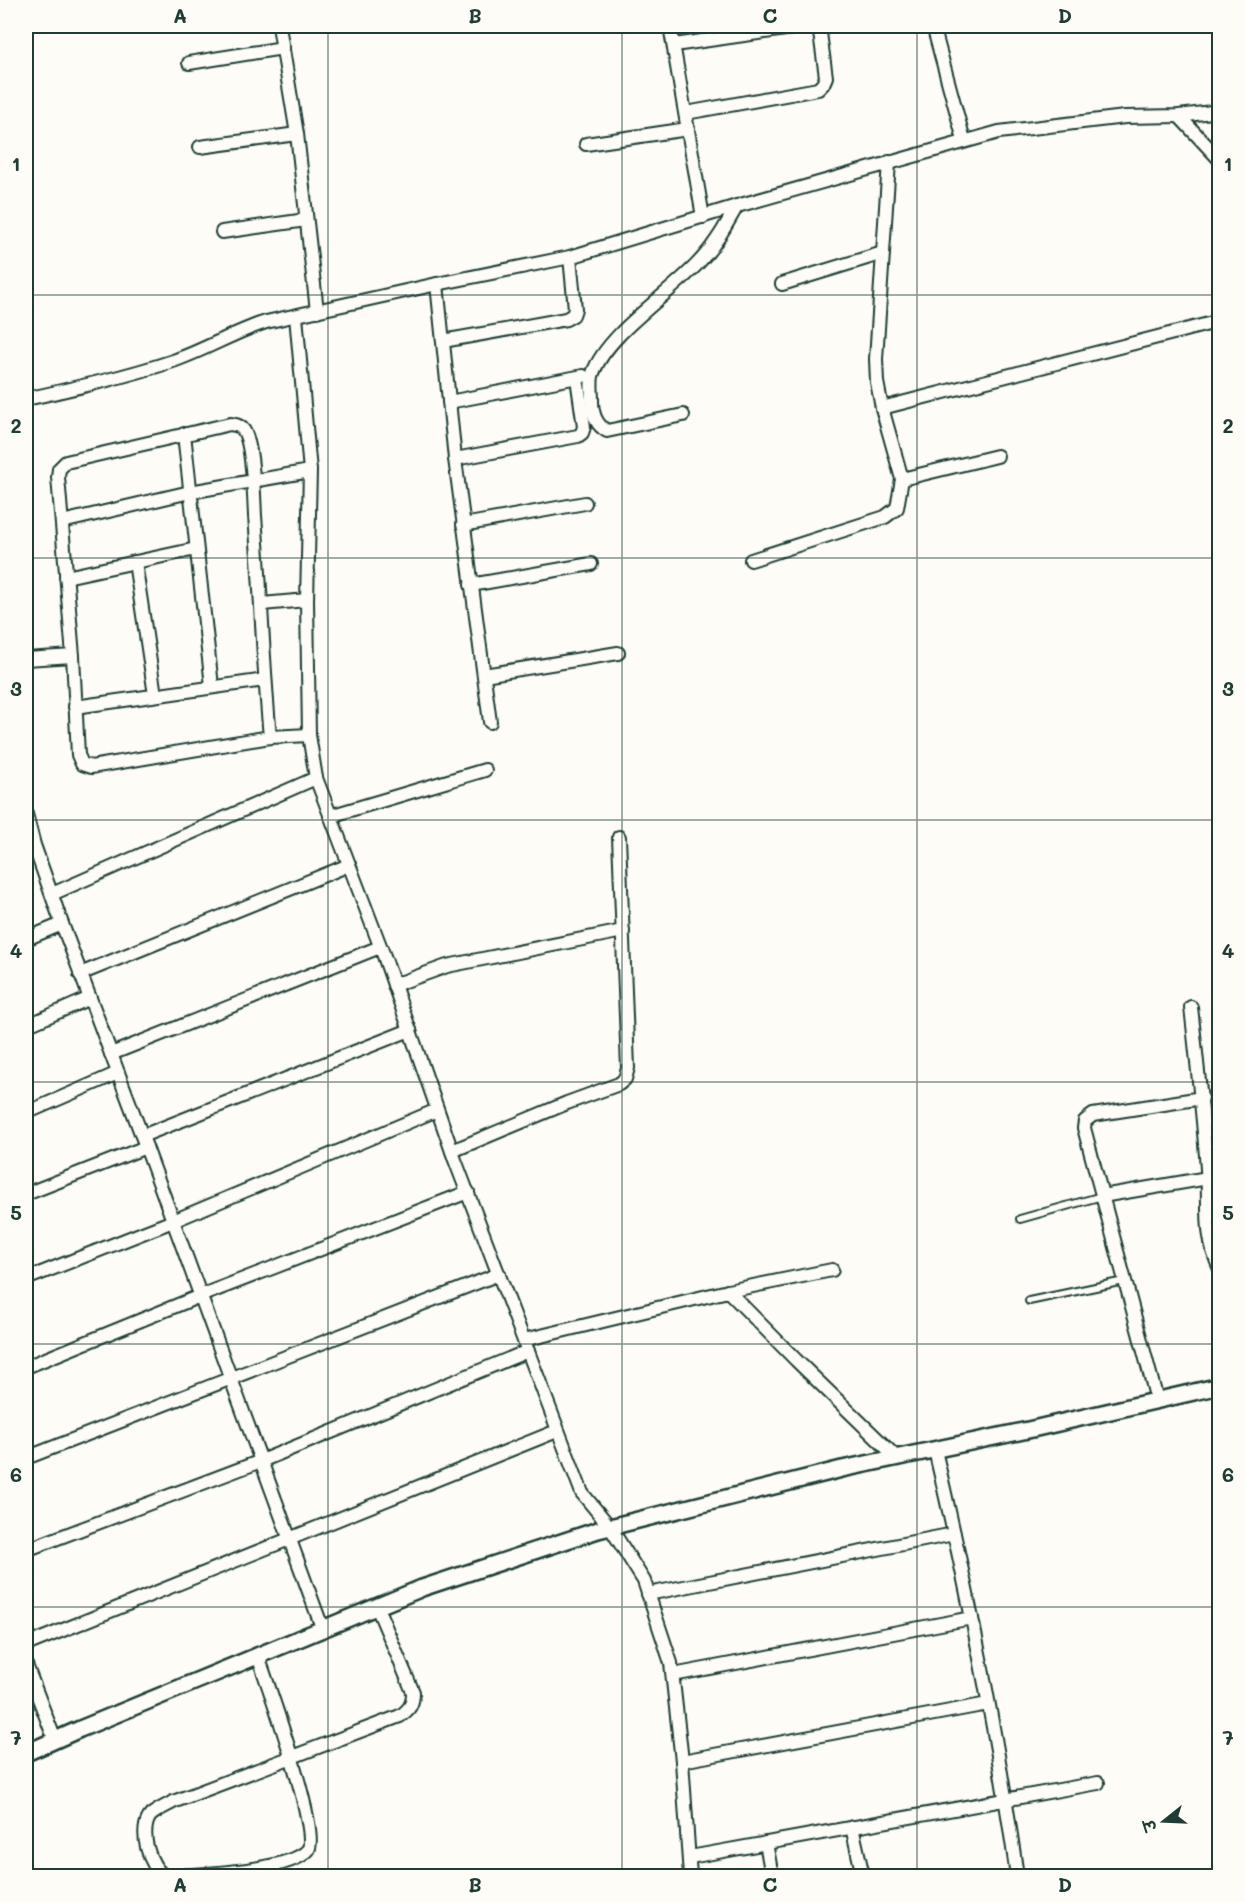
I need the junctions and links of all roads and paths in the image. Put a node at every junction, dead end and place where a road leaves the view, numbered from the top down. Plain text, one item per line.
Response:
1 (279, 26) edge
2 (670, 26) edge
3 (933, 26) edge
4 (674, 45) junction
5 (283, 48) junction
6 (189, 63) dead end
7 (1220, 111) edge
8 (686, 113) junction
9 (1179, 116) junction
10 (688, 129) junction
11 (297, 134) junction
12 (964, 140) junction
13 (586, 144) dead end
14 (200, 147) dead end
15 (1220, 160) edge
16 (889, 162) junction
17 (738, 206) junction
18 (703, 217) junction
19 (306, 220) junction
20 (222, 232) dead end
21 (883, 254) junction
22 (570, 257) junction
23 (437, 284) junction
24 (782, 284) dead end
25 (317, 311) junction
26 (296, 316) junction
27 (1220, 321) edge
28 (443, 341) junction
29 (592, 375) junction
30 (577, 378) junction
31 (26, 399) edge
32 (449, 402) junction
33 (882, 408) junction
34 (683, 415) dead end
35 (184, 434) junction
36 (997, 456) dead end
37 (455, 459) junction
38 (310, 471) junction
39 (902, 479) junction
40 (253, 480) junction
41 (190, 492) junction
42 (585, 503) dead end
43 (62, 522) junction
44 (463, 525) junction
45 (196, 549) junction
46 (751, 560) dead end
47 (135, 562) junction
48 (591, 564) dead end
49 (66, 577) junction
50 (471, 585) junction
51 (308, 600) junction
52 (262, 604) junction
53 (618, 653) dead end
54 (73, 656) junction
55 (26, 659) edge
56 (484, 675) junction
57 (265, 680) junction
58 (212, 686) junction
59 (155, 695) junction
60 (75, 707) junction
61 (490, 722) dead end
62 (309, 735) junction
63 (270, 737) junction
64 (485, 770) dead end
65 (316, 778) junction
66 (26, 814) edge
67 (330, 816) junction
68 (619, 837) dead end
69 (30, 847) edge
70 (349, 865) junction
71 (52, 894) junction
72 (62, 924) junction
73 (622, 931) junction
74 (26, 939) edge
75 (380, 947) junction
76 (80, 974) junction
77 (394, 985) junction
78 (90, 998) junction
79 (1191, 1007) dead end
80 (26, 1026) edge
81 (410, 1030) junction
82 (111, 1054) junction
83 (118, 1073) junction
84 (1202, 1098) junction
85 (437, 1110) junction
86 (26, 1113) edge
87 (144, 1141) junction
88 (452, 1151) junction
89 (1208, 1178) junction
90 (468, 1192) junction
91 (26, 1194) edge
92 (1102, 1196) junction
93 (1020, 1219) dead end
94 (173, 1221) junction
95 (1220, 1269) edge
96 (832, 1270) dead end
97 (499, 1274) junction
98 (26, 1279) edge
99 (1124, 1281) junction
100 (728, 1291) junction
101 (200, 1296) junction
102 (1029, 1301) dead end
103 (526, 1346) junction
104 (26, 1367) edge
105 (231, 1380) junction
106 (1220, 1386) edge
107 (1157, 1400) junction
108 (557, 1431) junction
109 (935, 1450) junction
110 (26, 1458) edge
111 (897, 1458) junction
112 (261, 1461) junction
113 (610, 1527) junction
114 (954, 1534) junction
115 (290, 1540) junction
116 (26, 1550) edge
117 (648, 1593) junction
118 (377, 1607) junction
119 (972, 1618) junction
120 (323, 1630) junction
121 (26, 1645) edge
122 (258, 1656) junction
123 (26, 1665) edge
124 (673, 1675) junction
125 (988, 1704) junction
126 (54, 1740) junction
127 (26, 1753) edge
128 (291, 1758) junction
129 (682, 1761) junction
130 (1098, 1783) dead end
131 (1006, 1799) junction
132 (852, 1827) junction
133 (766, 1843) junction
134 (690, 1857) junction
135 (165, 1876) edge
136 (175, 1876) edge
137 (690, 1876) edge
138 (772, 1876) edge
139 (863, 1876) edge
140 (1017, 1876) edge

1 - 5 street
2 - 4 street
3 - 12 street
4 - 8 street
4 - 8 street
5 - 6 street
5 - 11 street
7 - 9 street
8 - 10 street
9 - 12 street
9 - 15 street
10 - 13 street
10 - 18 street
11 - 14 street
11 - 19 street
12 - 16 street
16 - 17 street
16 - 21 street
17 - 18 street
17 - 29 street
18 - 22 street
19 - 20 street
19 - 25 street
21 - 24 street
21 - 33 street
22 - 23 street
22 - 28 street
23 - 25 street
23 - 28 street
25 - 26 street
26 - 31 street
26 - 38 street
27 - 33 street
28 - 32 street
29 - 30 street
29 - 34 street
30 - 32 street
30 - 37 street
32 - 37 street
33 - 39 street
35 - 40 street
35 - 41 street
35 - 43 street
36 - 39 street
37 - 44 street
38 - 40 street
38 - 51 street
39 - 46 street
40 - 41 street
40 - 52 street
41 - 43 street
41 - 45 street
42 - 44 street
43 - 49 street
44 - 50 street
45 - 47 street
45 - 58 street
47 - 49 street
47 - 59 street
48 - 50 street
49 - 54 street
50 - 56 street
51 - 52 street
51 - 62 street
52 - 57 street
53 - 56 street
54 - 55 street
54 - 60 street
56 - 61 street
57 - 58 street
57 - 63 street
58 - 59 street
59 - 60 street
60 - 63 street
62 - 63 street
62 - 65 street
64 - 67 street
65 - 67 street
65 - 71 street
66 - 69 street
67 - 70 street
68 - 73 street
69 - 71 street
70 - 75 street
70 - 76 street
71 - 72 street
72 - 74 street
72 - 76 street
73 - 77 street
73 - 88 street
75 - 77 street
75 - 82 street
76 - 78 street
77 - 81 street
78 - 80 street
78 - 82 street
79 - 84 street
81 - 85 street
81 - 87 street
82 - 83 street
83 - 86 street
83 - 87 street
84 - 89 street
84 - 92 street
85 - 88 street
85 - 94 street
87 - 91 street
87 - 94 street
88 - 90 street
89 - 92 street
89 - 95 street
90 - 97 street
90 - 101 street
92 - 93 lane
92 - 99 street
94 - 98 street
94 - 101 street
96 - 100 street
97 - 103 street
97 - 105 street
99 - 102 lane
99 - 107 street
100 - 103 street
100 - 111 street
101 - 104 street
101 - 105 street
103 - 108 street
103 - 112 street
105 - 110 street
105 - 112 street
106 - 107 street
107 - 109 street
108 - 113 street
108 - 115 street
109 - 111 street
109 - 114 street
111 - 113 street
112 - 115 street
112 - 116 street
113 - 117 street
113 - 118 street
114 - 117 street
114 - 119 street
115 - 120 street
115 - 121 street
117 - 124 street
118 - 120 street
118 - 128 street
119 - 124 street
119 - 125 street
120 - 122 street
122 - 126 street
122 - 128 street
123 - 126 street
124 - 129 street
125 - 129 street
125 - 131 street
126 - 127 street
128 - 135 street
128 - 136 street
129 - 134 street
130 - 131 street
131 - 132 street
131 - 140 street
132 - 133 street
132 - 139 street
133 - 134 street
133 - 138 street
134 - 137 street

